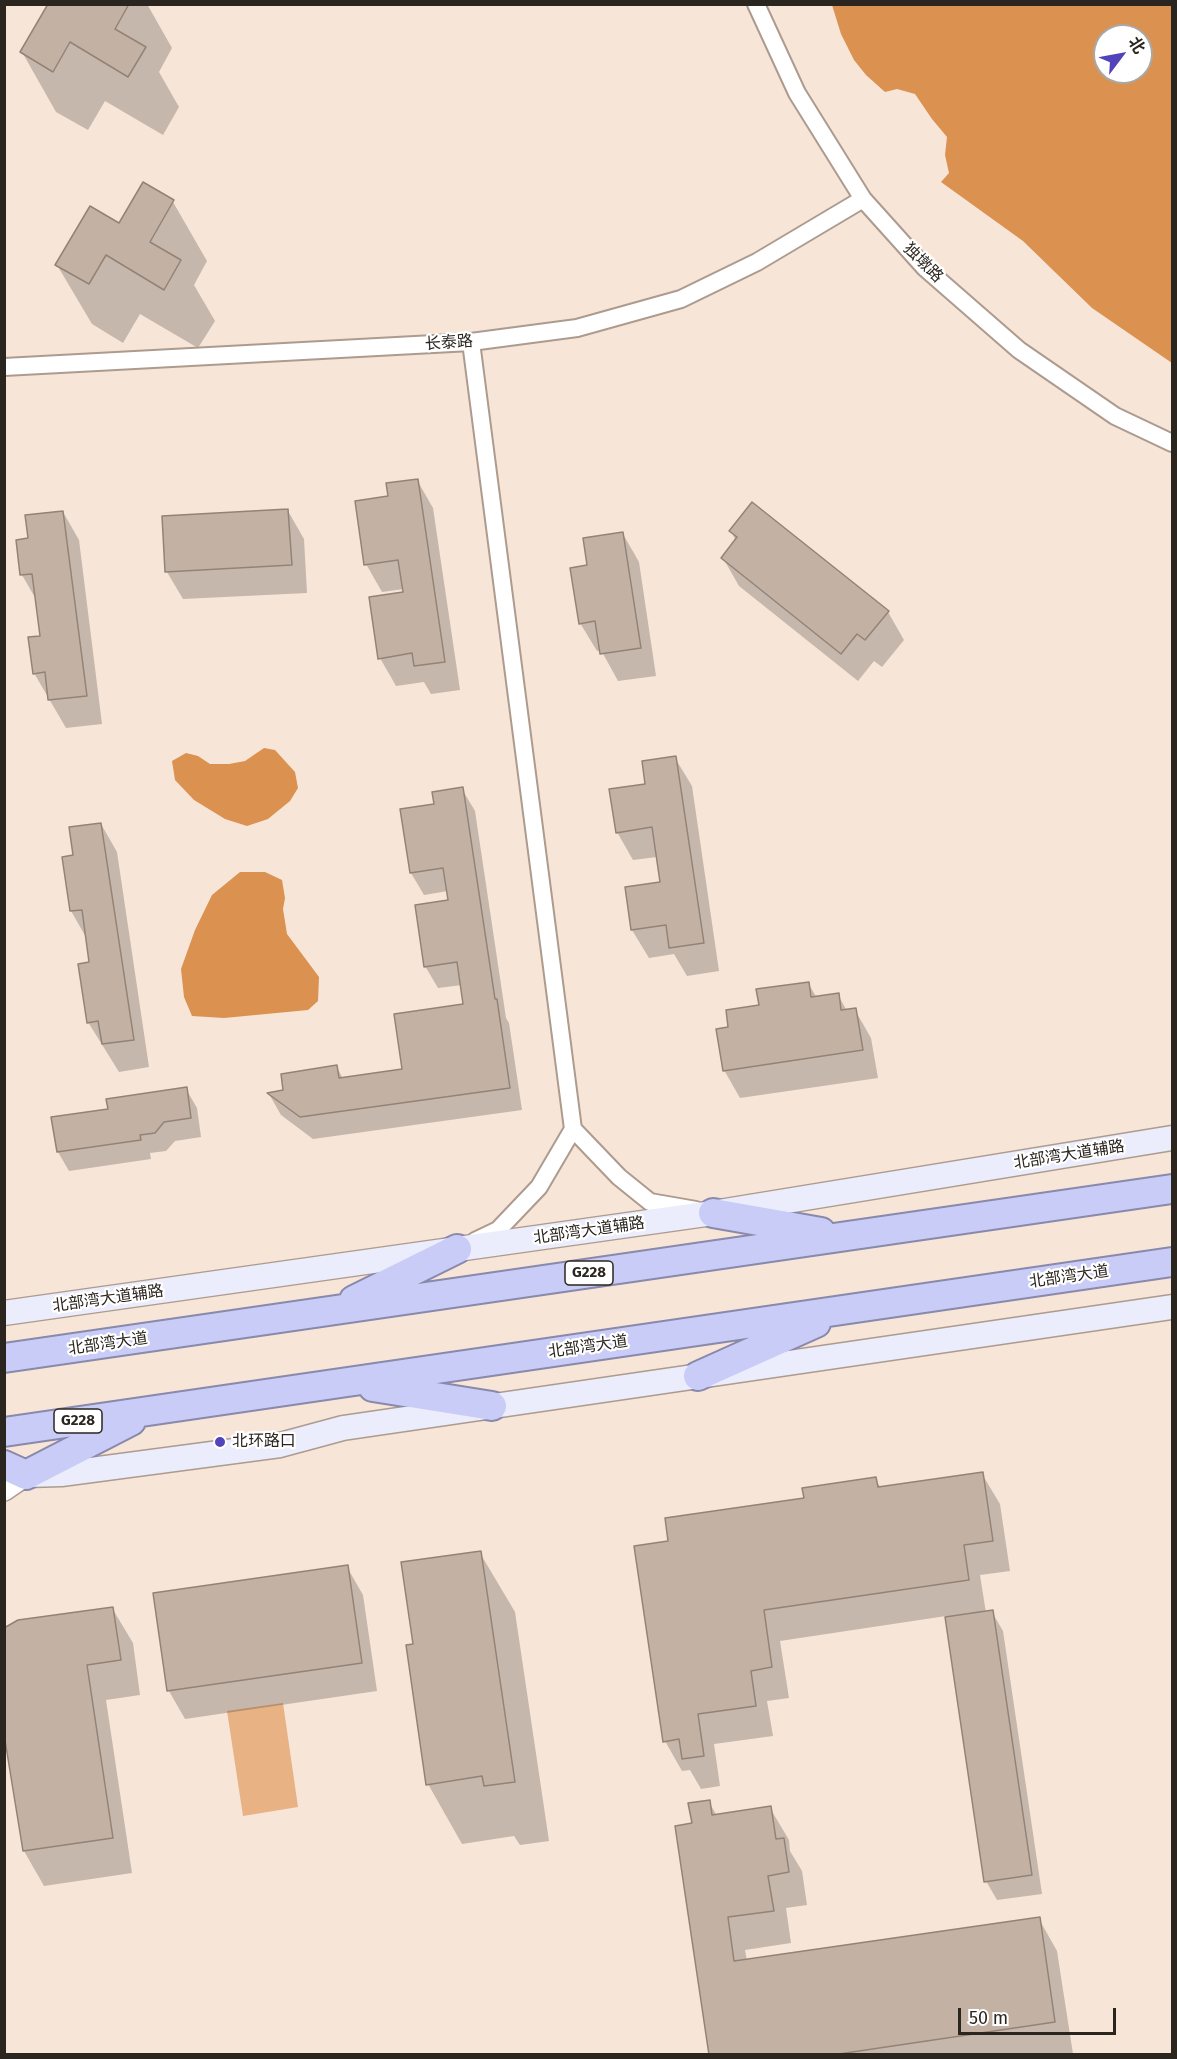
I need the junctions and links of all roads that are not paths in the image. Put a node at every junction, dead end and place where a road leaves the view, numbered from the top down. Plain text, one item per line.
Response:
1 (756, 4) edge
2 (863, 200) junction
3 (471, 342) junction
4 (4, 368) edge
5 (1173, 443) edge
6 (573, 1130) junction
7 (1173, 1138) edge
8 (1173, 1189) edge
9 (713, 1213) junction
10 (847, 1236) junction
11 (457, 1249) junction
12 (1173, 1262) edge
13 (1173, 1307) edge
14 (847, 1309) junction
15 (330, 1311) junction
16 (4, 1313) edge
17 (4, 1359) edge
18 (698, 1376) junction
19 (344, 1382) junction
20 (492, 1406) junction
21 (152, 1410) junction
22 (4, 1432) edge
23 (10, 1476) edge

1 - 2 street, 独墩路
2 - 3 street, 长泰路
2 - 5 street, 独墩路
3 - 4 street, 长泰路
3 - 6 street
6 - 9 street
6 - 11 street
7 - 9 main road, 北部湾大道辅路
8 - 10 highway, 北部湾大道 / G228
9 - 10 highway
9 - 11 main road, 北部湾大道辅路
10 - 15 highway, 北部湾大道 / G228
11 - 15 highway
11 - 16 main road, 北部湾大道辅路
12 - 14 highway, 北部湾大道 / G228
13 - 18 main road
14 - 18 highway
14 - 19 highway, 北部湾大道 / G228
15 - 17 highway, 北部湾大道 / G228
18 - 20 main road
19 - 20 highway
19 - 21 highway, 北部湾大道 / G228
20 - 23 main road
21 - 22 highway, 北部湾大道 / G228
21 - 23 highway

